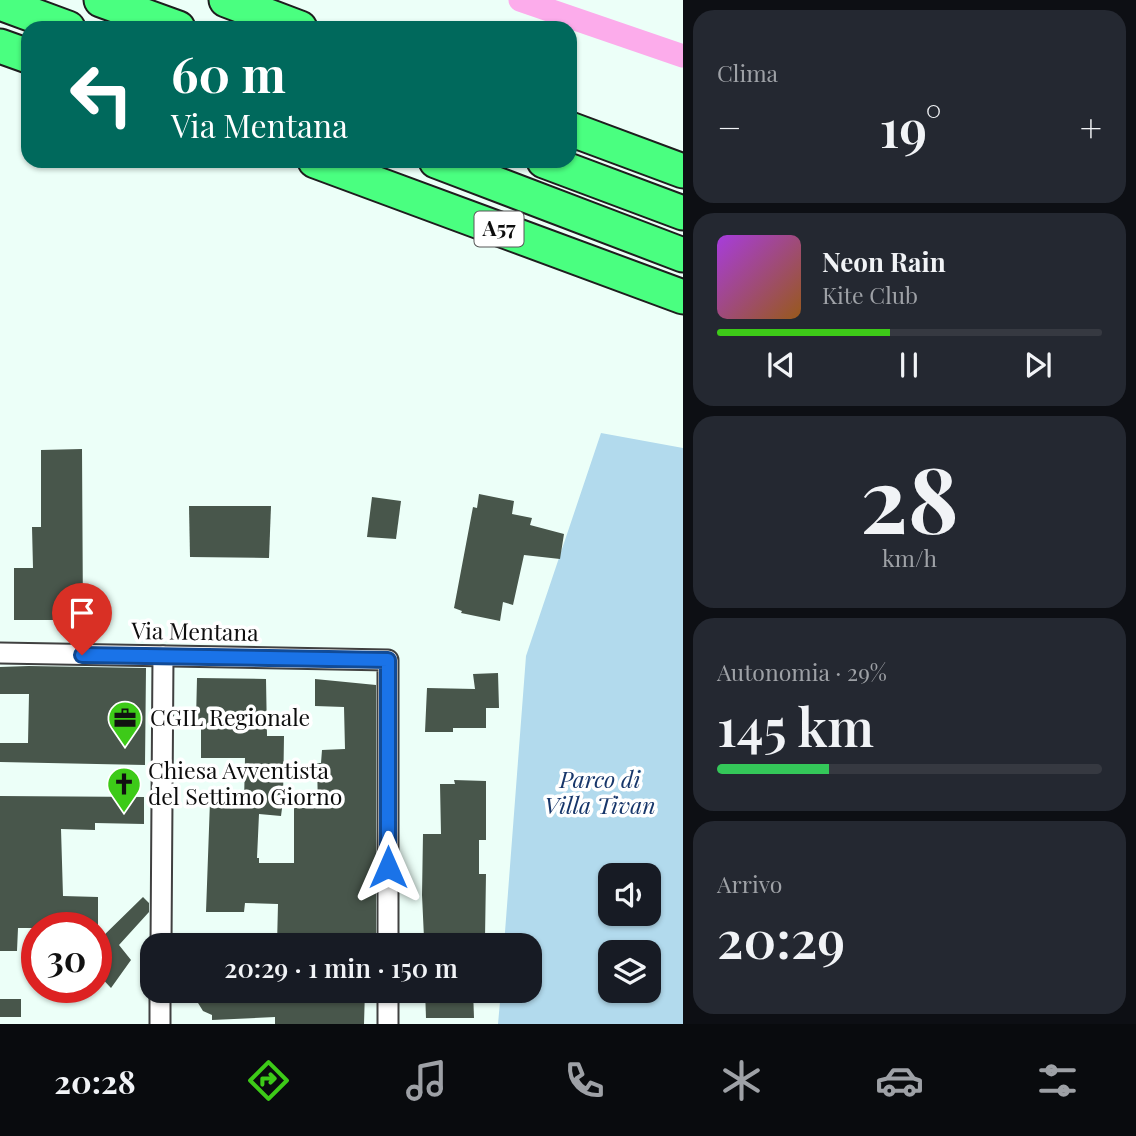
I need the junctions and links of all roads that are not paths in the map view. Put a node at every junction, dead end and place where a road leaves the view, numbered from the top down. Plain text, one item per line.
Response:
1 (101, 0) edge
2 (226, 0) edge
3 (0, 3) edge
4 (49, 21) edge
5 (159, 21) edge
6 (282, 21) edge
7 (0, 46) edge
8 (21, 54) edge
9 (577, 132) edge
10 (333, 168) edge
11 (454, 168) edge
12 (563, 168) edge
13 (683, 171) edge
14 (683, 213) edge
15 (683, 255) edge
16 (683, 297) edge
17 (0, 653) edge
18 (163, 656) junction
19 (161, 933) edge
20 (388, 933) edge
21 (160, 1003) edge
22 (388, 1003) edge
23 (160, 1024) edge
24 (388, 1024) edge

1 - 5 highway
2 - 6 highway
3 - 4 highway
7 - 8 highway
9 - 13 highway
10 - 16 highway, A57
11 - 15 highway, A57
12 - 14 highway
17 - 18 street, Via Mentana
18 - 19 street
18 - 20 street, Via Mentana
21 - 23 street
22 - 24 street

